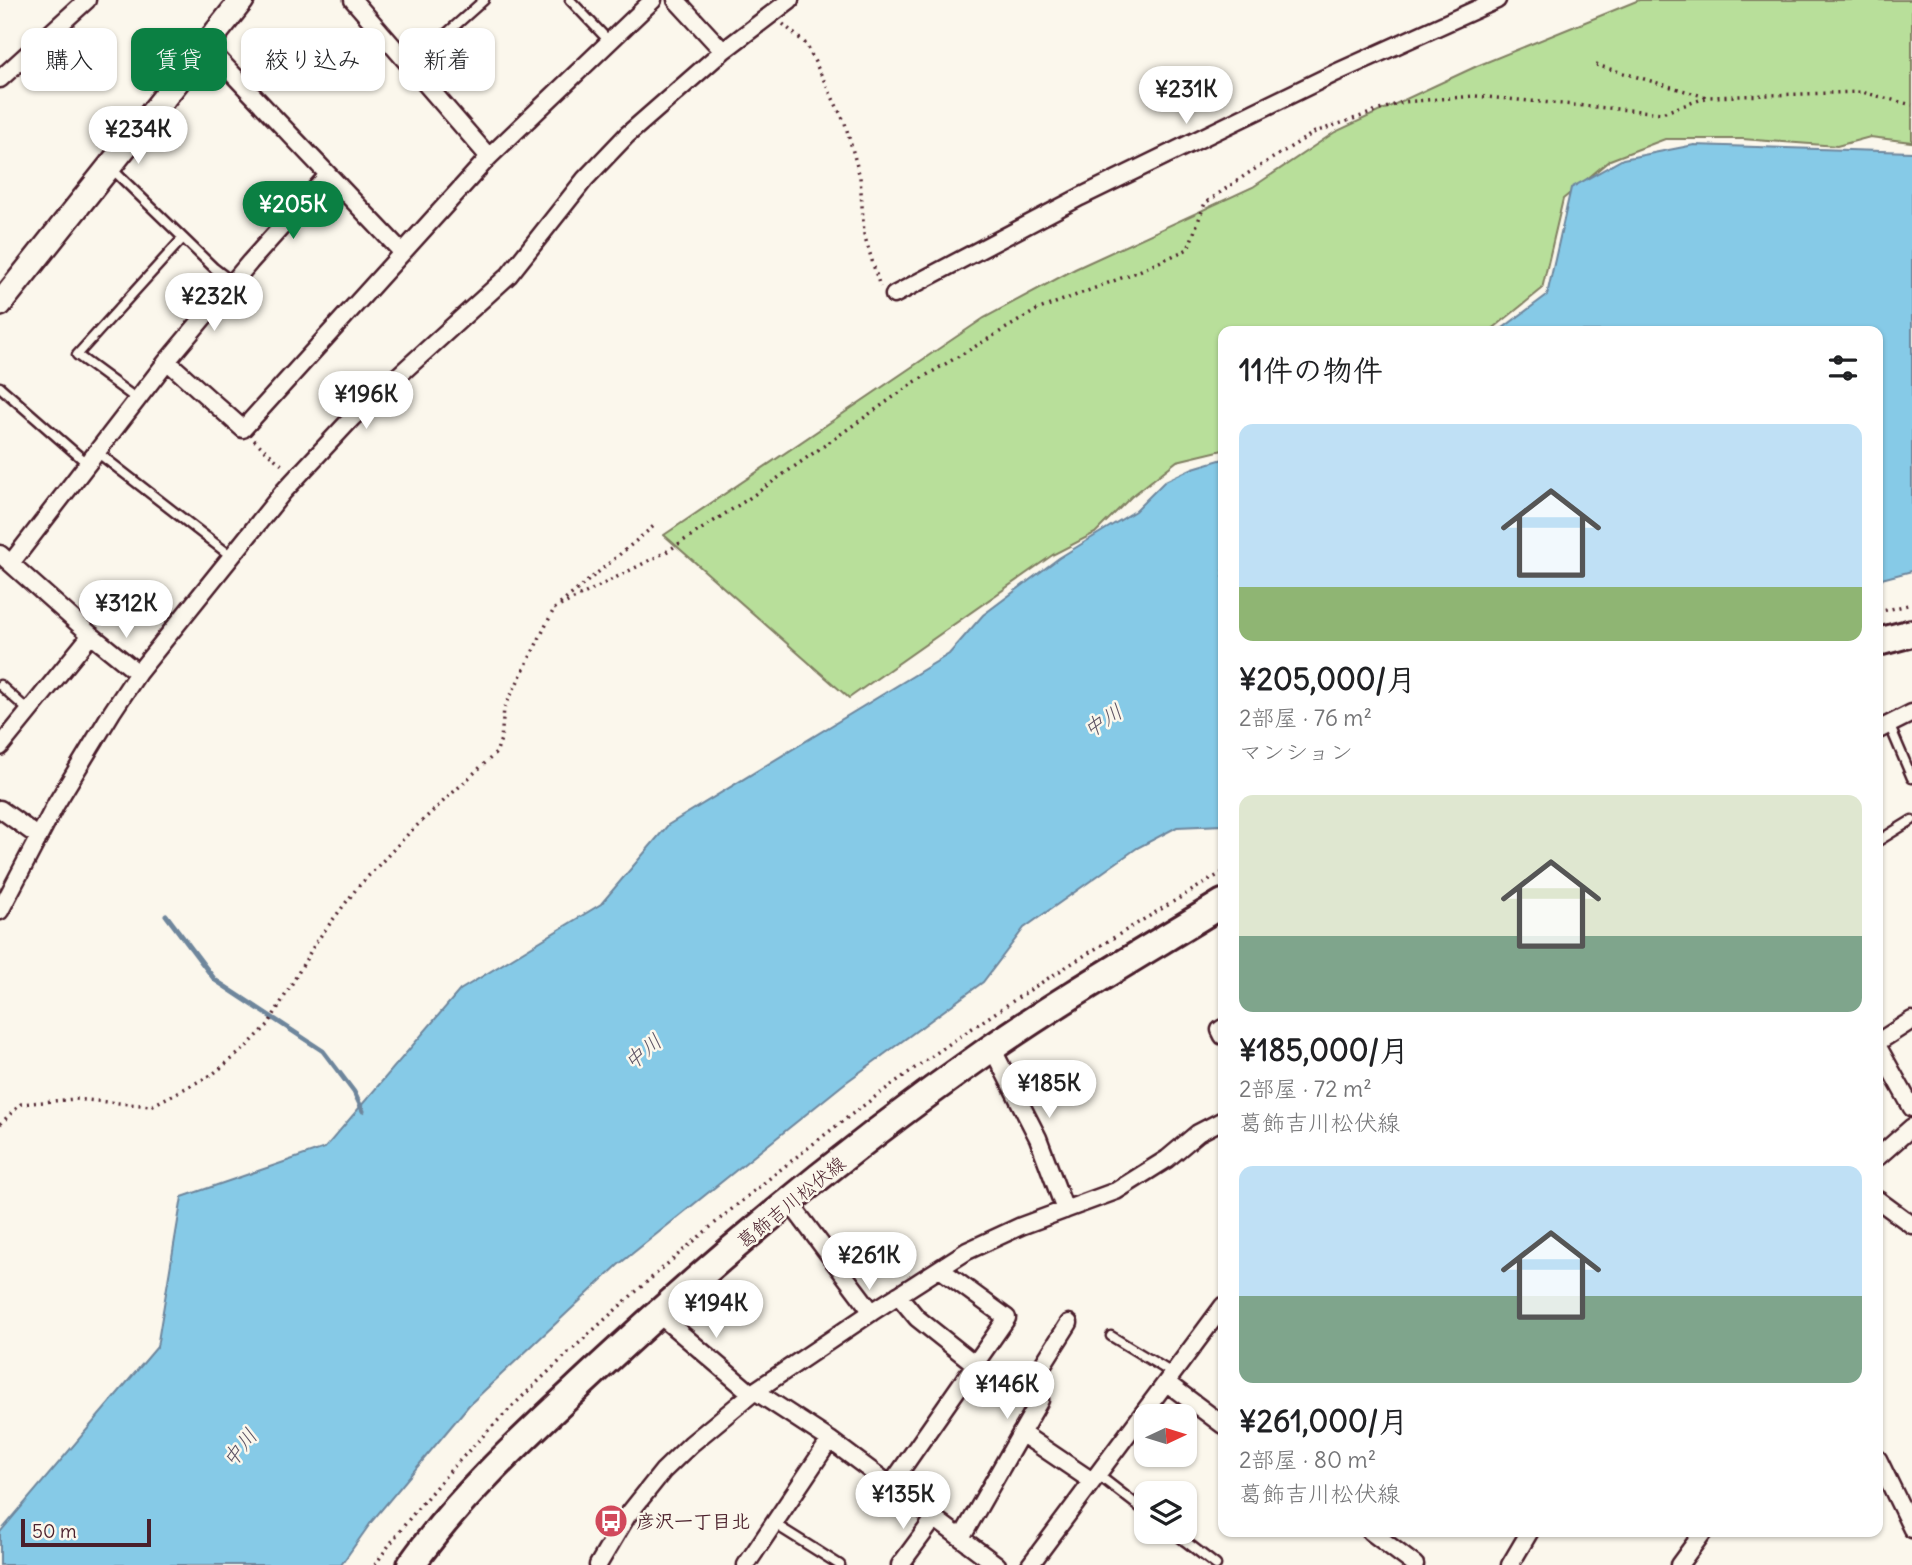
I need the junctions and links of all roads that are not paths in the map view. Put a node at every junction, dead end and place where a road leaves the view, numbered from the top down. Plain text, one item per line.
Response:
1 (87, 0) edge
2 (242, 0) edge
3 (353, 0) edge
4 (484, 0) edge
5 (570, 0) edge
6 (653, 0) edge
7 (676, 0) edge
8 (790, 0) edge
9 (1497, 0) edge
10 (220, 28) edge
11 (453, 28) edge
12 (609, 41) junction
13 (723, 51) junction
14 (399, 52) edge
15 (227, 68) edge
16 (0, 79) edge
17 (170, 91) edge
18 (432, 91) edge
19 (489, 157) junction
20 (110, 166) junction
21 (328, 175) junction
22 (183, 238) junction
23 (402, 252) junction
24 (232, 282) junction
25 (894, 295) road end
26 (0, 304) edge
27 (167, 361) junction
28 (0, 387) edge
29 (138, 400) junction
30 (93, 458) junction
31 (231, 556) junction
32 (6, 559) edge
33 (1912, 633) edge
34 (91, 635) junction
35 (1883, 641) edge
36 (138, 673) junction
37 (0, 685) edge
38 (29, 711) junction
39 (1912, 713) edge
40 (1883, 727) edge
41 (0, 747) edge
42 (1912, 778) edge
43 (0, 809) edge
44 (1912, 820) edge
45 (39, 837) junction
46 (1883, 838) edge
47 (1218, 906) edge
48 (0, 911) edge
49 (1912, 1020) edge
50 (1883, 1039) edge
51 (992, 1048) junction
52 (1883, 1056) edge
53 (1912, 1108) edge
54 (1218, 1123) edge
55 (1912, 1128) edge
56 (1883, 1153) edge
57 (790, 1203) junction
58 (1883, 1204) edge
59 (1065, 1210) junction
60 (1912, 1225) edge
61 (940, 1269) junction
62 (898, 1295) junction
63 (872, 1312) junction
64 (657, 1313) junction
65 (1218, 1313) edge
66 (1069, 1323) dead end
67 (1111, 1336) dead end
68 (976, 1365) junction
69 (1170, 1378) junction
70 (753, 1392) junction
71 (1218, 1421) edge
72 (1021, 1433) junction
73 (830, 1440) junction
74 (1883, 1469) edge
75 (1094, 1477) junction
76 (890, 1486) junction
77 (1134, 1504) edge
78 (934, 1519) junction
79 (773, 1522) junction
80 (1912, 1529) edge
81 (962, 1537) junction
82 (1378, 1537) edge
83 (1526, 1537) edge
84 (1693, 1537) edge
85 (1189, 1544) edge
86 (603, 1563) edge
87 (411, 1565) edge
88 (746, 1565) edge
89 (840, 1565) edge
90 (900, 1565) edge
91 (997, 1565) edge
92 (1030, 1565) edge
93 (1216, 1565) edge
94 (1415, 1565) edge
95 (1510, 1565) edge
96 (1679, 1565) edge

1 - 16 street
2 - 10 street
3 - 14 street
4 - 11 lane
5 - 12 lane
6 - 12 street
7 - 13 street
8 - 13 street
9 - 25 street
12 - 19 street
13 - 31 street
15 - 21 street
17 - 20 street
18 - 19 street
19 - 23 street
20 - 22 lane
20 - 26 street
21 - 23 street
21 - 24 street
22 - 24 lane
22 - 29 lane
23 - 27 street
24 - 27 street
27 - 29 street
28 - 30 lane
29 - 30 street
30 - 31 lane
30 - 32 street
31 - 36 street
32 - 34 street
33 - 35 main road
34 - 36 street
34 - 38 street
36 - 45 street
37 - 38 lane
38 - 41 street
39 - 40 street
40 - 42 lane
43 - 45 street
44 - 46 lane
45 - 48 street
47 - 51 main road, 葛飾吉川松伏線
49 - 50 street
51 - 57 main road, 葛飾吉川松伏線
51 - 59 street
52 - 53 street
54 - 59 street
55 - 56 street
57 - 63 street
57 - 64 main road, 葛飾吉川松伏線
58 - 60 street
59 - 61 street
61 - 62 street
61 - 68 street
62 - 63 street
62 - 68 street
63 - 70 street
64 - 70 street
64 - 87 main road, 葛飾吉川松伏線
65 - 69 street
66 - 72 street
67 - 69 lane
68 - 76 street
69 - 71 street
69 - 75 street
70 - 73 street
70 - 86 street
72 - 75 street
72 - 81 street
73 - 76 street
73 - 79 street
74 - 80 street
75 - 77 lane
75 - 92 street
76 - 78 street
78 - 81 street
78 - 90 street
79 - 88 street
79 - 89 lane
81 - 91 street
82 - 94 street
83 - 95 street
84 - 96 street
85 - 93 lane

